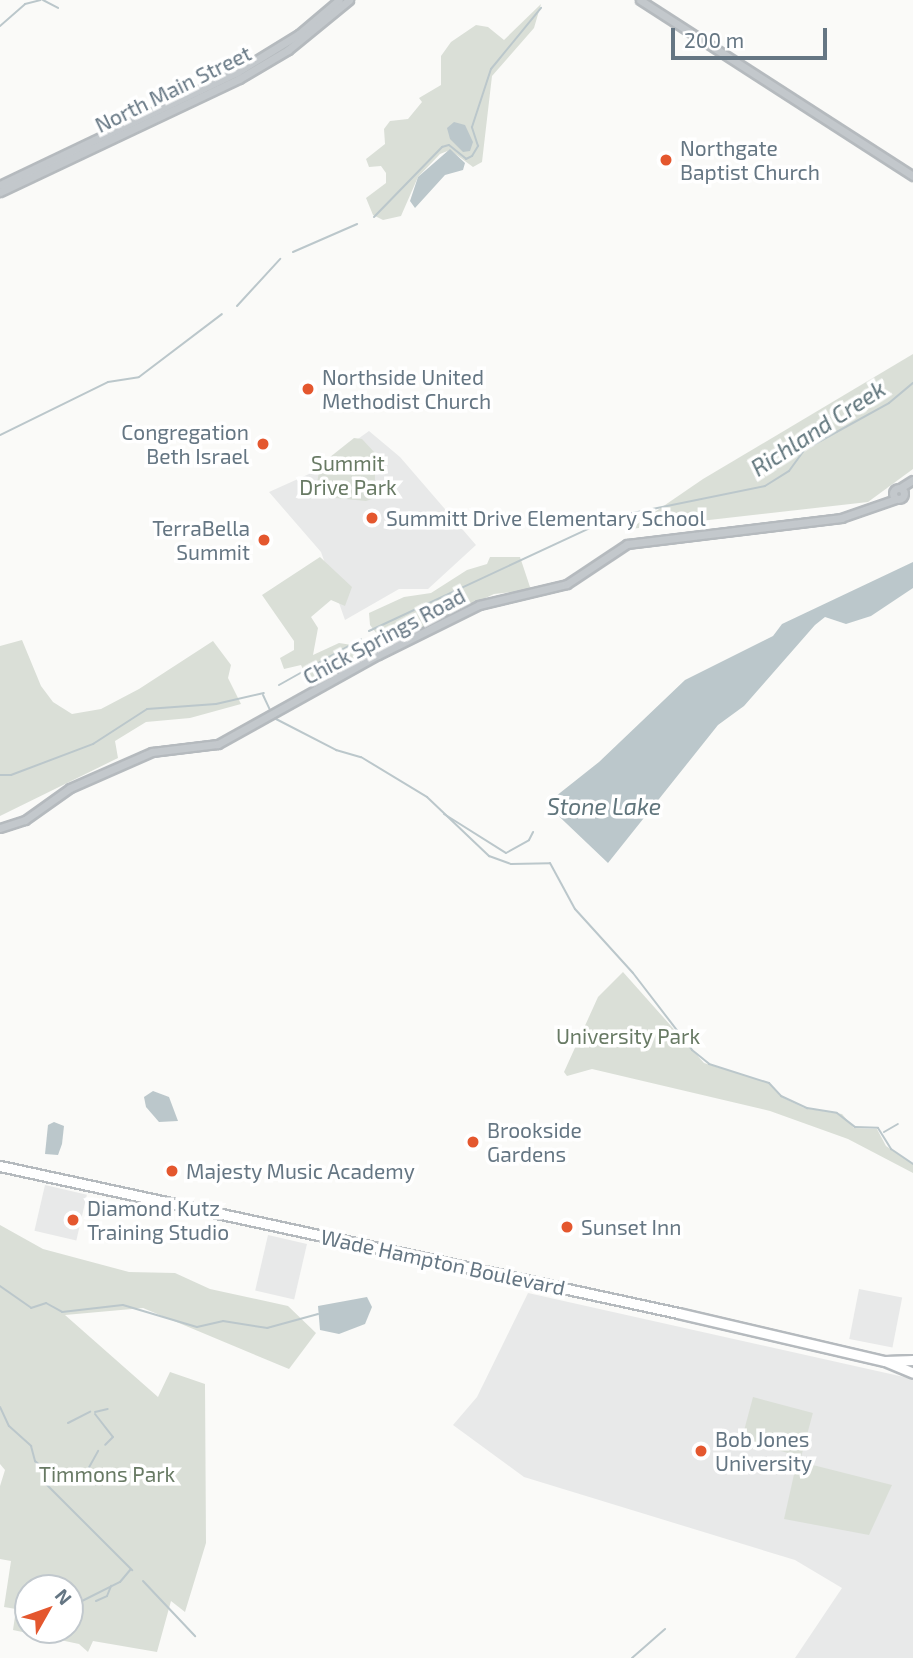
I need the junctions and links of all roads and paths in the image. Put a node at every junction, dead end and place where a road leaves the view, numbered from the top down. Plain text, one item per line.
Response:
1 (339, 0) edge
2 (349, 0) edge
3 (640, 0) edge
4 (913, 176) edge
5 (0, 186) edge
6 (0, 192) edge
7 (913, 481) edge
8 (0, 828) edge
9 (0, 1166) edge
10 (913, 1360) edge
11 (885, 1361) junction
12 (913, 1373) edge

1 - 5 street, North Main Street
2 - 6 street, North Main Street
3 - 4 street
7 - 8 street, Chick Springs Road
9 - 11 main road, Wade Hampton Boulevard
10 - 11 main road, Wade Hampton Boulevard
11 - 12 main road, Wade Hampton Boulevard

